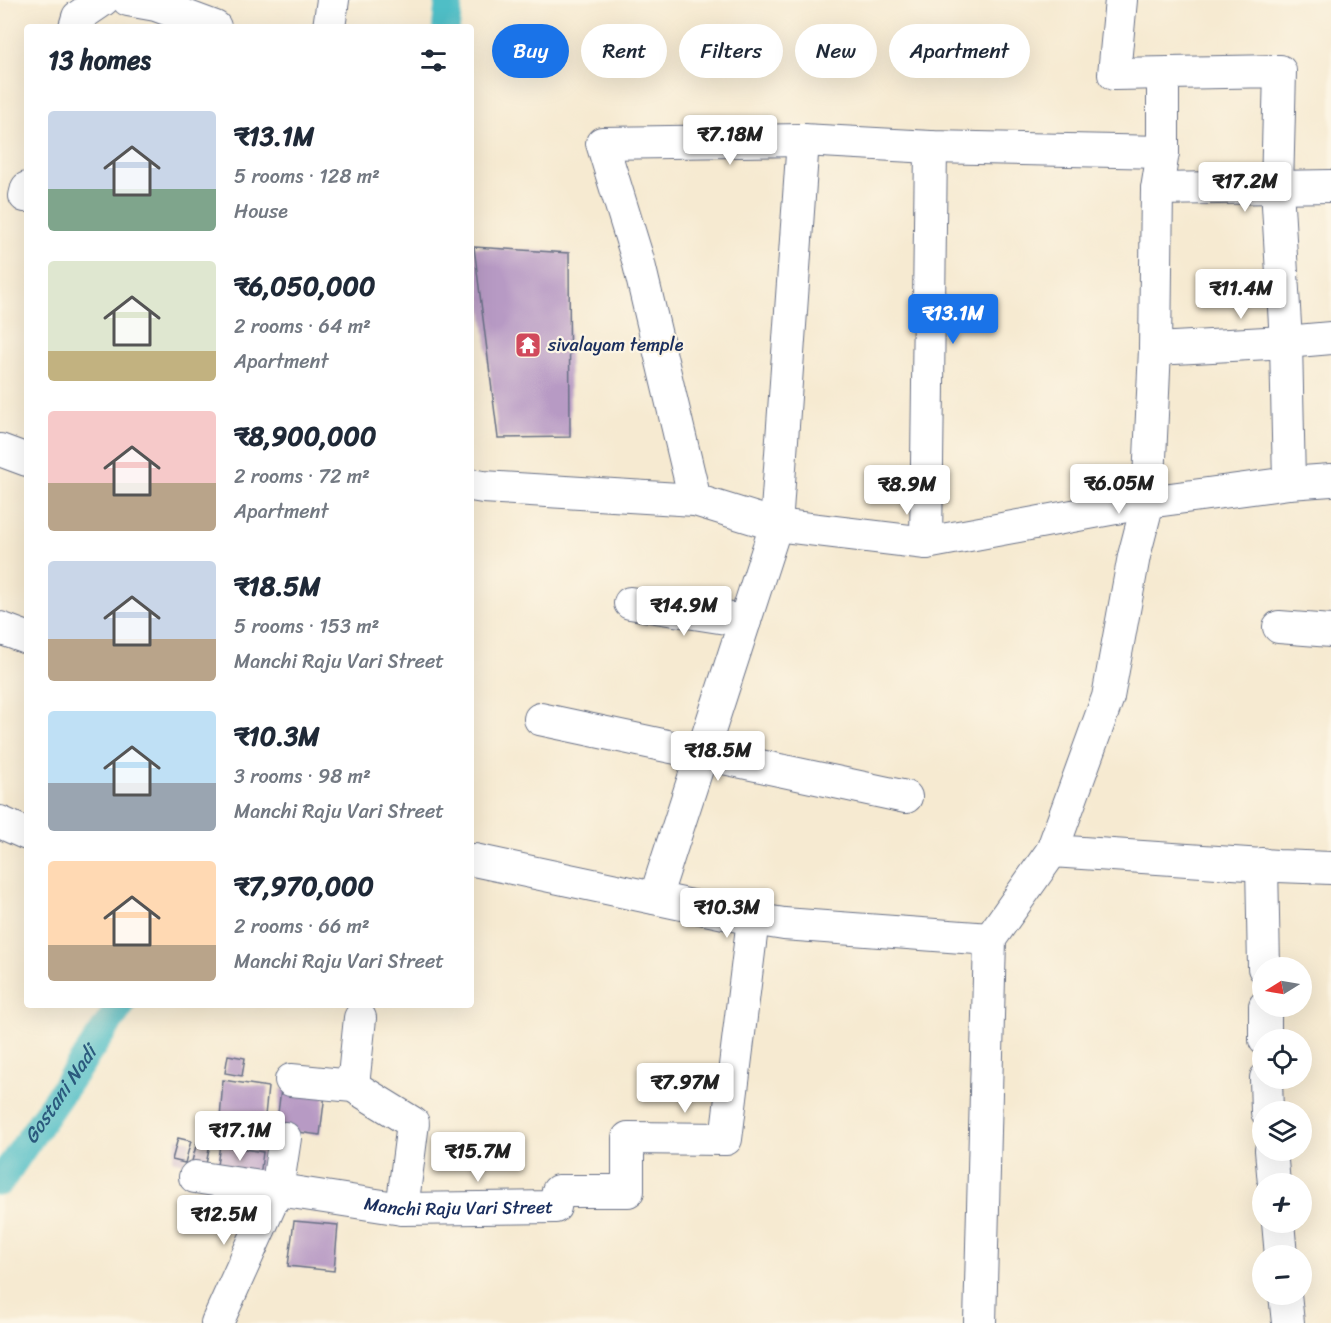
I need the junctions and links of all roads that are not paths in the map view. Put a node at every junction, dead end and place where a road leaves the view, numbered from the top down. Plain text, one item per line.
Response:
1 (103, 0) edge
2 (128, 0) edge
3 (333, 0) edge
4 (1120, 0) edge
5 (76, 24) edge
6 (207, 24) edge
7 (329, 24) edge
8 (1163, 74) junction
9 (803, 140) junction
10 (931, 147) junction
11 (1163, 152) junction
12 (1331, 186) edge
13 (1277, 188) junction
14 (1157, 189) junction
15 (1331, 338) edge
16 (1286, 342) junction
17 (1155, 350) junction
18 (0, 450) edge
19 (24, 459) edge
20 (1331, 480) edge
21 (1289, 483) junction
22 (477, 486) edge
23 (695, 500) junction
24 (1148, 502) junction
25 (776, 525) junction
26 (926, 543) junction
27 (630, 603) dead end
28 (745, 621) junction
29 (1279, 627) dead end
30 (0, 628) edge
31 (1331, 631) edge
32 (24, 637) edge
33 (540, 719) dead end
34 (702, 754) junction
35 (906, 797) dead end
36 (0, 822) edge
37 (24, 833) edge
38 (1052, 851) junction
39 (474, 860) dead end
40 (1262, 864) junction
41 (1331, 868) edge
42 (655, 898) junction
43 (753, 919) junction
44 (990, 939) junction
45 (1264, 957) edge
46 (360, 1018) dead end
47 (291, 1080) dead end
48 (353, 1086) junction
49 (285, 1138) dead end
50 (195, 1177) dead end
51 (277, 1190) junction
52 (402, 1209) junction
53 (1286, 1305) edge
54 (217, 1323) edge
55 (980, 1323) edge
56 (1288, 1323) edge

1 - 5 street
2 - 6 street
3 - 7 street
4 - 8 street
8 - 11 street
8 - 13 street
9 - 10 street
9 - 23 street
9 - 25 street
10 - 11 street
10 - 26 street
11 - 14 street
12 - 13 street
13 - 14 street
13 - 16 street
14 - 17 street
15 - 16 street
16 - 17 street
16 - 21 street
17 - 24 street
18 - 19 street
20 - 21 street
21 - 24 street
22 - 23 street
23 - 25 street
24 - 26 street
24 - 38 street
25 - 26 street
25 - 28 street
27 - 28 street
28 - 34 street
29 - 31 street
30 - 32 street
33 - 34 street
34 - 35 street
34 - 42 street
36 - 37 street
38 - 40 street
38 - 44 street
39 - 42 street
40 - 41 street
40 - 45 street
42 - 43 street
43 - 44 street
43 - 52 street, Manchi Raju Vari Street
44 - 55 street
46 - 48 street
47 - 48 street
48 - 52 street
49 - 51 street
50 - 51 street, Manchi Raju Vari Street
51 - 52 street, Manchi Raju Vari Street
51 - 54 street
53 - 56 street

